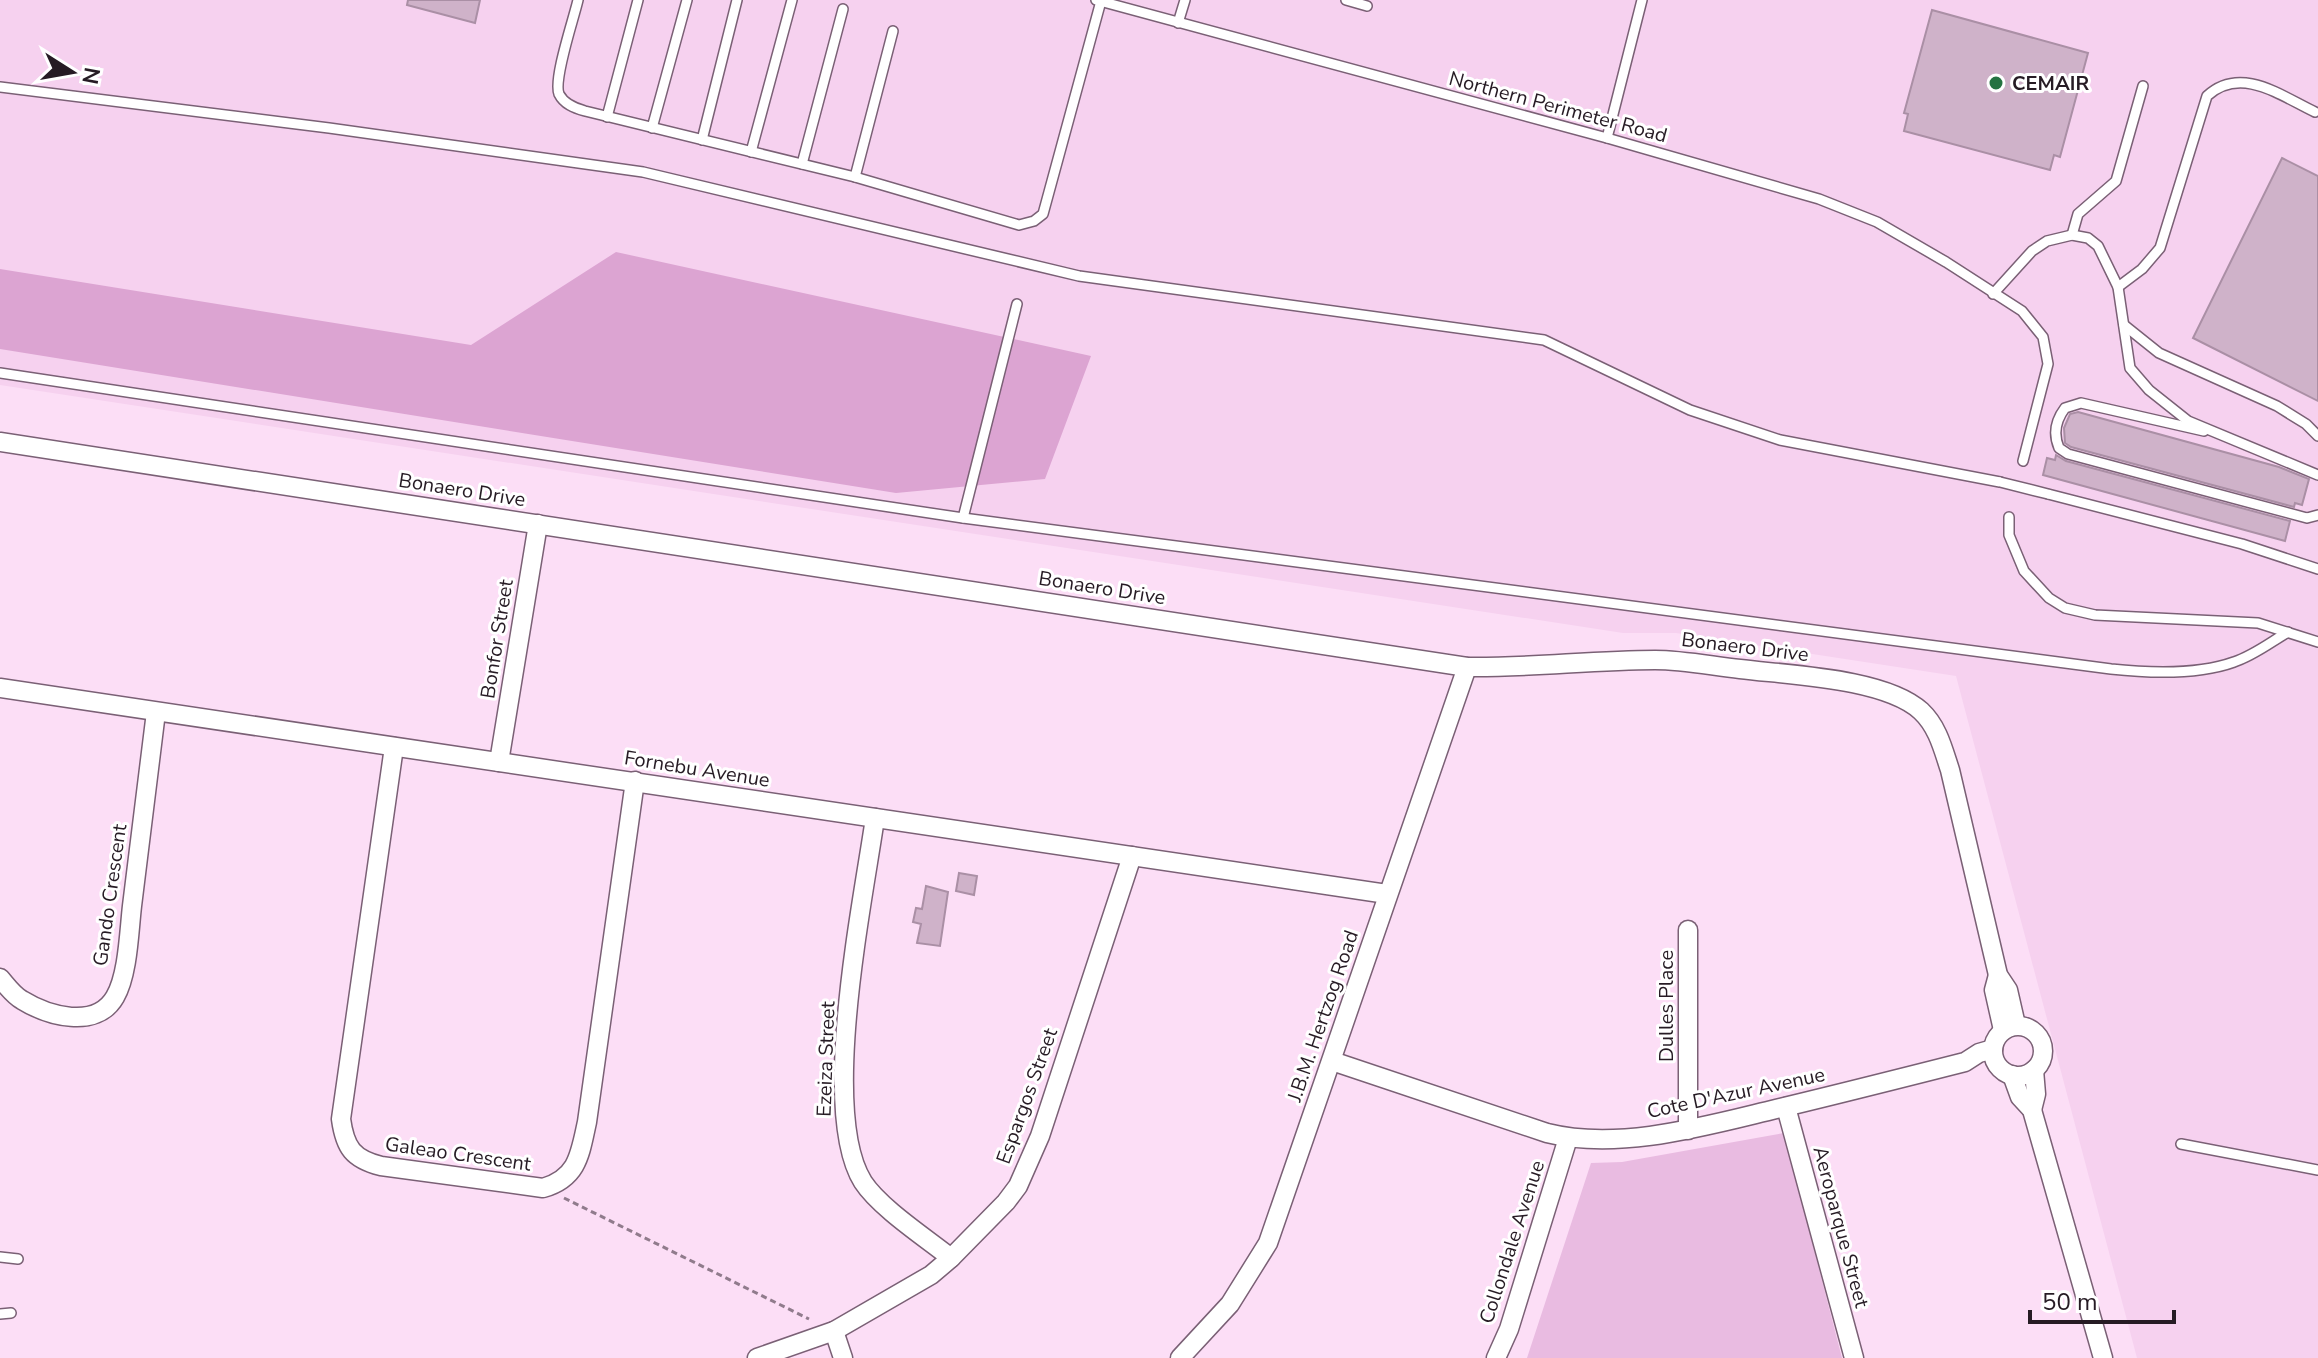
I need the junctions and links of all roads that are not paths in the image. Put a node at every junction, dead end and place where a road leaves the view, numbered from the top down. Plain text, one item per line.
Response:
1 (578, 0) edge
2 (638, 0) edge
3 (687, 0) edge
4 (737, 0) edge
5 (792, 0) edge
6 (1185, 0) edge
7 (1346, 0) edge
8 (1642, 0) edge
9 (1098, 1) edge
10 (1367, 6) dead end
11 (843, 9) dead end
12 (1178, 23) junction
13 (893, 31) dead end
14 (2143, 86) dead end
15 (0, 87) edge
16 (2315, 112) dead end
17 (607, 117) junction
18 (652, 128) junction
19 (1607, 138) junction
20 (702, 140) junction
21 (751, 152) junction
22 (802, 164) junction
23 (855, 177) junction
24 (2072, 235) junction
25 (2118, 287) junction
26 (1993, 294) junction
27 (1017, 304) dead end
28 (2124, 325) junction
29 (0, 373) edge
30 (2211, 432) junction
31 (2318, 436) edge
32 (0, 442) edge
33 (2023, 461) dead end
34 (2318, 475) edge
35 (2318, 515) edge
36 (2009, 517) dead end
37 (963, 518) junction
38 (538, 524) junction
39 (2318, 569) edge
40 (2288, 632) junction
41 (2318, 642) edge
42 (1467, 667) junction
43 (0, 688) edge
44 (156, 712) junction
45 (394, 747) junction
46 (499, 762) junction
47 (635, 781) junction
48 (875, 818) junction
49 (1132, 856) junction
50 (1387, 894) junction
51 (1688, 930) dead end
52 (0, 978) edge
53 (2010, 1028) junction
54 (1332, 1061) junction
55 (2001, 1062) junction
56 (2034, 1070) junction
57 (1786, 1107) junction
58 (2032, 1110) junction
59 (1688, 1130) junction
60 (1568, 1138) junction
61 (2181, 1144) dead end
62 (2318, 1170) edge
63 (0, 1257) edge
64 (951, 1258) junction
65 (18, 1259) dead end
66 (11, 1313) dead end
67 (0, 1314) edge
68 (834, 1331) junction
69 (757, 1358) edge
70 (843, 1358) edge
71 (1180, 1358) edge
72 (1496, 1358) edge
73 (1854, 1358) edge
74 (2103, 1358) edge

1 - 17 lane
2 - 17 lane
3 - 18 lane
4 - 20 lane
5 - 21 lane
6 - 12 lane
7 - 10 lane
8 - 19 lane
9 - 12 lane, Northern Perimeter Road
9 - 23 lane
11 - 22 lane
12 - 19 lane, Northern Perimeter Road
13 - 23 lane
14 - 24 lane
15 - 39 lane, bridge
16 - 25 lane
17 - 18 lane
18 - 20 lane
19 - 26 lane, Northern Perimeter Road
20 - 21 lane
21 - 22 lane
22 - 23 lane
24 - 25 lane
24 - 26 lane
25 - 28 lane
26 - 33 lane, Northern Perimeter Road
27 - 37 lane
28 - 30 lane
28 - 31 lane
29 - 37 lane
30 - 34 lane
30 - 35 lane
32 - 38 street, Bonaero Drive
36 - 40 lane
37 - 40 lane
38 - 42 street, Bonaero Drive
38 - 46 street, Bonfor Street
40 - 41 lane
42 - 50 street, J.B.M. Hertzog Road
42 - 53 street, Bonaero Drive
43 - 44 street, Fornebu Avenue
44 - 45 street, Fornebu Avenue
44 - 52 street, Gando Crescent
45 - 46 street, Fornebu Avenue
45 - 47 street, Galeao Crescent
46 - 47 street, Fornebu Avenue
47 - 48 street, Fornebu Avenue
48 - 49 street, Fornebu Avenue
48 - 64 street, Ezeiza Street
49 - 50 street, Fornebu Avenue
49 - 64 street, Espargos Street
50 - 54 street, J.B.M. Hertzog Road
51 - 59 street, Dulles Place
53 - 55 street
53 - 56 street
54 - 60 street, Cote D'Azur Avenue
54 - 71 street, J.B.M. Hertzog Road
55 - 56 street
55 - 57 street, Cote D'Azur Avenue
55 - 58 street
56 - 58 street
57 - 59 street, Cote D'Azur Avenue
57 - 73 street, Aeroparque Street
58 - 74 street
59 - 60 street, Cote D'Azur Avenue
60 - 72 street, Collondale Avenue
61 - 62 lane
63 - 65 lane
64 - 68 street, Espargos Street
66 - 67 lane
68 - 69 street, Espargos Street
68 - 70 street

